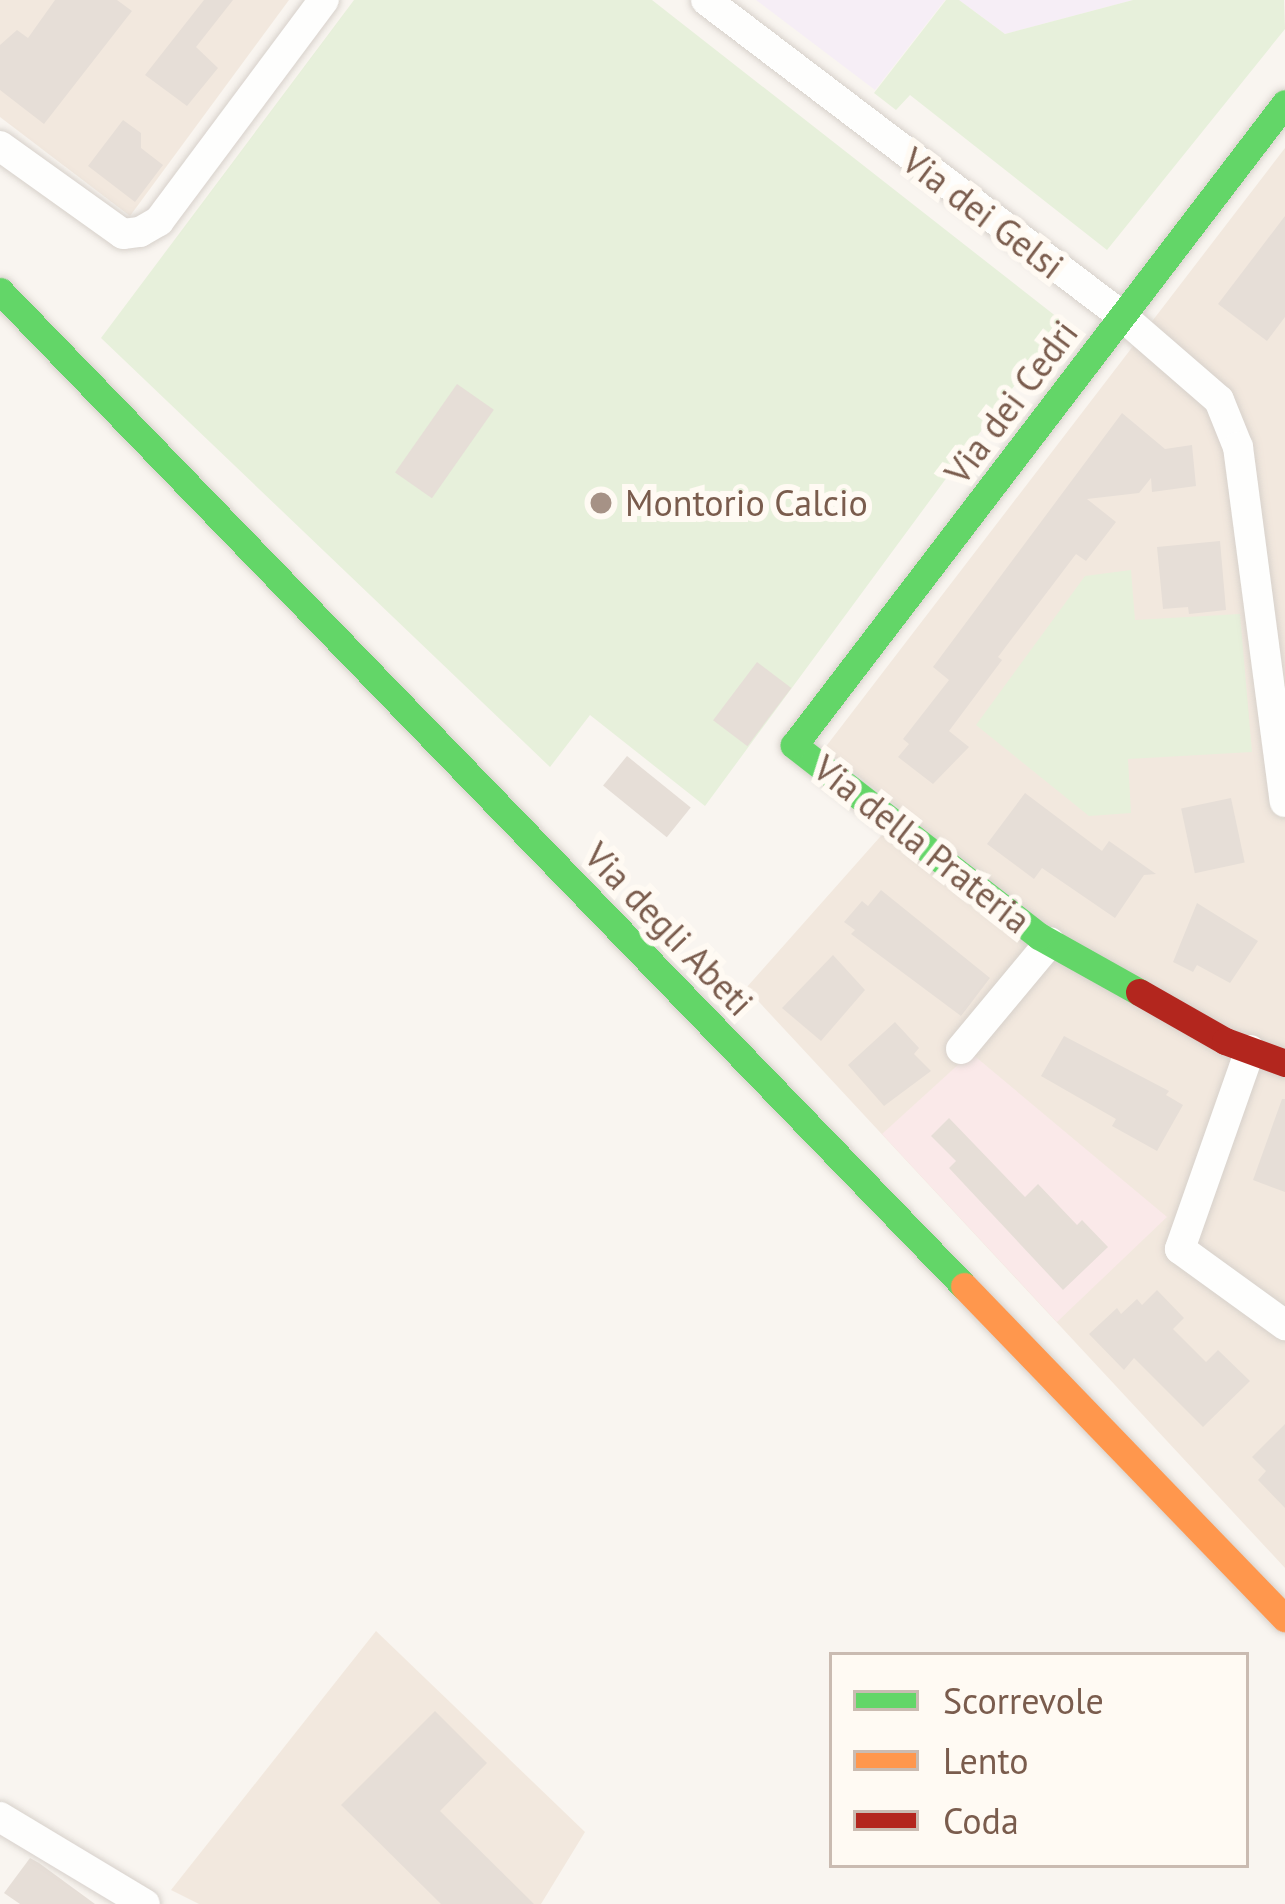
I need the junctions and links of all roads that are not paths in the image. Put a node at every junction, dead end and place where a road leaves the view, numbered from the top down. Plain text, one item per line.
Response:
1 (324, 0) edge
2 (706, 0) edge
3 (1285, 103) edge
4 (0, 146) edge
5 (0, 290) edge
6 (1122, 316) junction
7 (794, 745) joint
8 (1285, 802) edge
9 (1050, 942) junction
10 (962, 1049) dead end
11 (1250, 1050) junction
12 (1285, 1063) edge
13 (1285, 1325) edge
14 (1285, 1618) edge
15 (0, 1817) edge
16 (145, 1904) edge

1 - 4 street
2 - 6 street, Via dei Gelsi
3 - 6 street, Via dei Cedri
5 - 14 street, Via degli Abeti
6 - 7 street, Via dei Cedri
6 - 8 street, Via dei Gelsi
7 - 9 street, Via della Prateria
9 - 10 street, Via della Prateria
9 - 11 street, Via della Prateria
11 - 12 street, Via della Prateria
11 - 13 street
15 - 16 street

